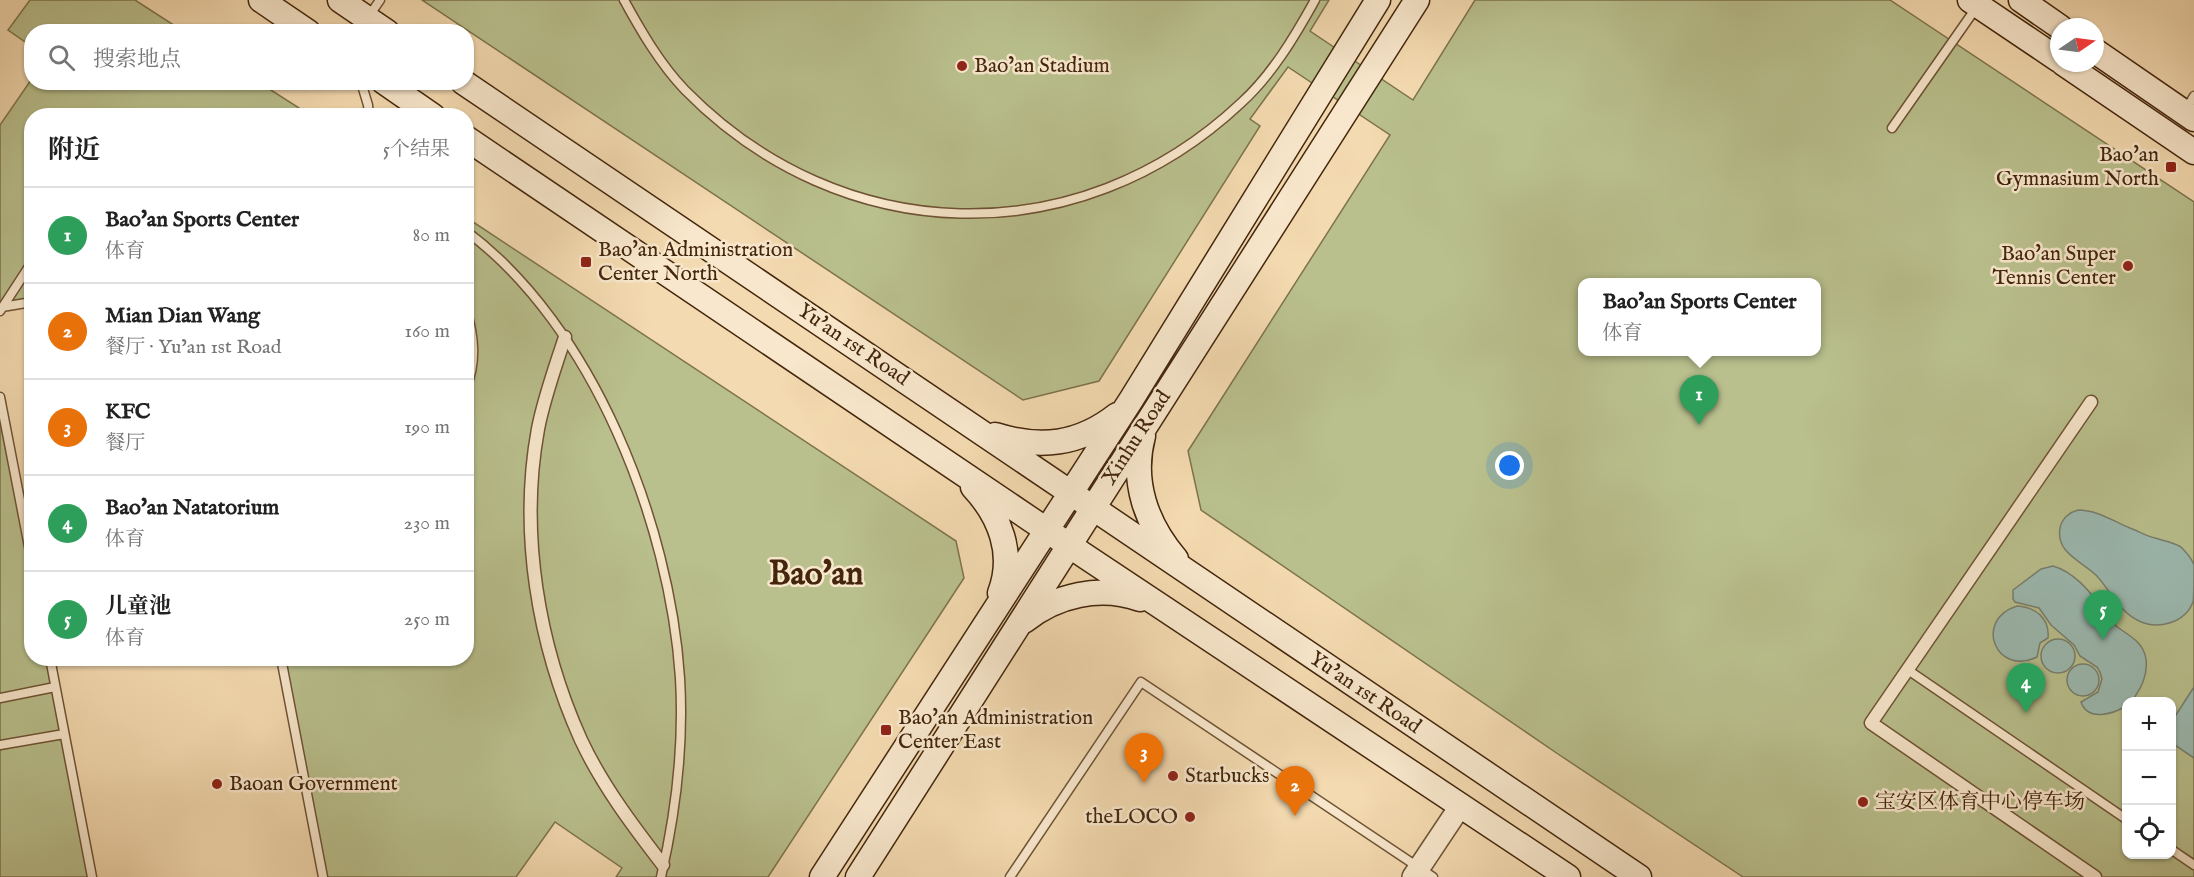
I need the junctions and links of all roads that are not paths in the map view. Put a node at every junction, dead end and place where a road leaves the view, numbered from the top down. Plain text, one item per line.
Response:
1 (261, 0) edge
2 (340, 0) edge
3 (624, 0) edge
4 (1315, 0) edge
5 (1378, 0) edge
6 (1417, 0) edge
7 (2021, 0) edge
8 (1974, 3) edge
9 (378, 17) edge
10 (2050, 20) edge
11 (296, 24) edge
12 (2050, 54) edge
13 (2104, 56) edge
14 (2076, 72) edge
15 (363, 90) edge
16 (396, 90) edge
17 (474, 90) edge
18 (368, 108) edge
19 (421, 108) edge
20 (2191, 109) edge
21 (1892, 128) dead end
22 (474, 143) edge
23 (2194, 152) edge
24 (474, 238) edge
25 (24, 274) edge
26 (24, 304) edge
27 (1, 309) edge
28 (565, 337) junction
29 (1163, 348) junction
30 (1185, 364) junction
31 (0, 397) edge
32 (1131, 400) junction
33 (2091, 402) dead end
34 (1153, 413) junction
35 (981, 430) junction
36 (953, 466) junction
37 (1071, 493) junction
38 (1093, 508) junction
39 (24, 521) edge
40 (1047, 530) junction
41 (1069, 545) junction
42 (1189, 574) junction
43 (1170, 613) junction
44 (992, 614) junction
45 (1015, 628) junction
46 (52, 666) edge
47 (283, 666) edge
48 (1908, 670) junction
49 (56, 687) junction
50 (0, 698) edge
51 (64, 734) junction
52 (0, 745) edge
53 (1461, 805) junction
54 (2122, 816) edge
55 (2176, 853) edge
56 (2194, 866) edge
57 (662, 871) edge
58 (1421, 874) edge
59 (92, 877) edge
60 (323, 877) edge
61 (822, 877) edge
62 (858, 877) edge
63 (1010, 877) edge
64 (1568, 877) edge
65 (1639, 877) edge
66 (2095, 877) edge

1 - 11 main road
2 - 9 main road
3 - 4 lane
5 - 29 main road, Xinhu Road
6 - 30 main road, Xinhu Road
7 - 10 main road
8 - 12 main road
8 - 21 lane
13 - 20 main road
14 - 23 main road
15 - 18 lane
16 - 19 main road
17 - 35 main road, Yu'an 1st Road
22 - 36 main road
24 - 28 lane
25 - 27 lane
26 - 27 lane
28 - 57 lane
28 - 57 street
29 - 30 main road
29 - 32 main road, Xinhu Road
30 - 34 main road, Xinhu Road
31 - 39 lane
32 - 35 main road
32 - 37 main road, Xinhu Road
33 - 48 street
34 - 38 main road, Xinhu Road
34 - 42 main road
35 - 37 main road, Yu'an 1st Road
36 - 40 main road
36 - 44 main road
37 - 38 main road, Yu'an 1st Road
37 - 40 main road, Xinhu Road
38 - 41 main road, Xinhu Road
38 - 42 main road, Yu’an 1st Road
40 - 41 main road
40 - 44 main road, Xinhu Road
41 - 43 main road, Yu’an 1st Road
41 - 45 main road, Xinhu Road
42 - 65 main road, Yu’an 1st Road
43 - 45 main road
43 - 53 main road, Yu’an 1st Road
44 - 61 main road, Xinhu Road
45 - 62 main road, Xinhu Road
46 - 49 lane
47 - 60 lane
48 - 54 lane
48 - 66 street
49 - 50 lane
49 - 51 lane
51 - 52 lane
51 - 59 lane
53 - 58 street
53 - 64 main road, Yu’an 1st Road
55 - 56 lane
58 - 63 lane

